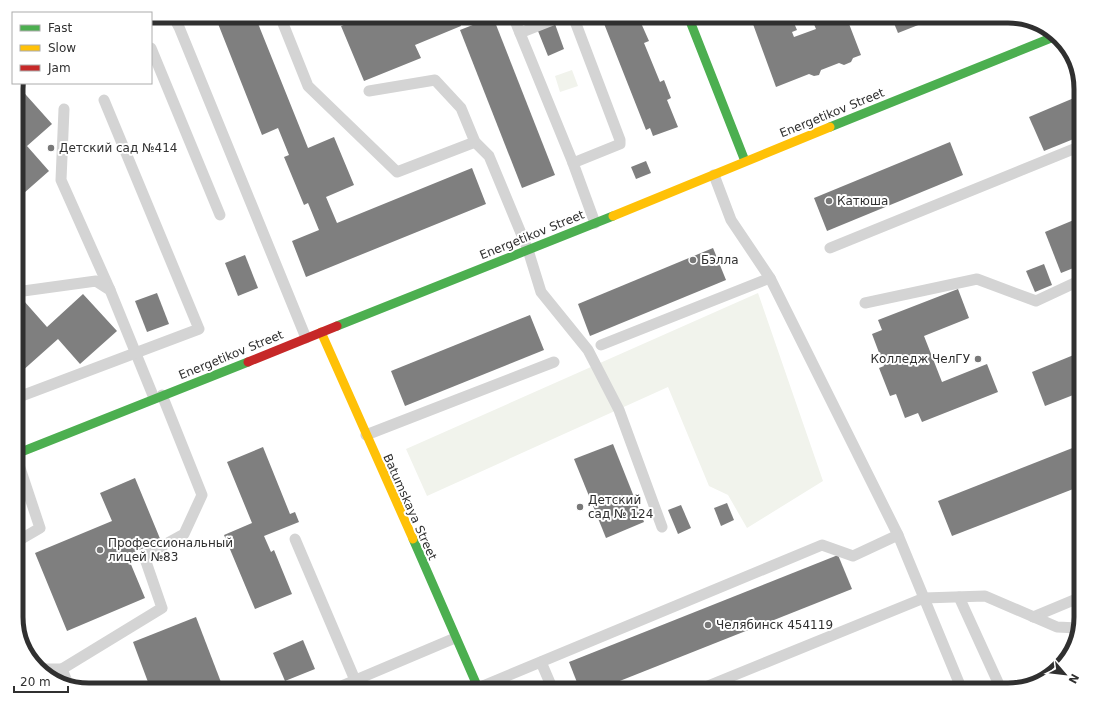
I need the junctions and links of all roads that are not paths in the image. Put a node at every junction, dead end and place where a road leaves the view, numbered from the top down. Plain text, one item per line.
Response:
1 (177, 23) edge
2 (283, 23) edge
3 (516, 23) edge
4 (545, 23) edge
5 (575, 23) edge
6 (691, 23) edge
7 (520, 33) junction
8 (1051, 38) edge
9 (152, 50) edge
10 (369, 91) dead end
11 (104, 100) dead end
12 (64, 109) dead end
13 (475, 142) junction
14 (1074, 149) edge
15 (745, 161) junction
16 (573, 163) junction
17 (714, 175) junction
18 (220, 215) dead end
19 (595, 223) junction
20 (830, 248) dead end
21 (528, 250) junction
22 (770, 278) junction
23 (1074, 283) edge
24 (110, 290) junction
25 (23, 291) edge
26 (865, 303) dead end
27 (321, 332) junction
28 (306, 338) junction
29 (601, 345) dead end
30 (136, 353) junction
31 (554, 362) dead end
32 (23, 395) edge
33 (158, 397) junction
34 (366, 435) junction
35 (23, 452) edge
36 (23, 476) edge
37 (662, 527) dead end
38 (898, 535) junction
39 (23, 538) edge
40 (294, 540) dead end
41 (959, 597) junction
42 (924, 598) junction
43 (1074, 601) edge
44 (1033, 617) junction
45 (1073, 628) edge
46 (455, 638) junction
47 (541, 662) junction
48 (48, 669) edge
49 (62, 670) junction
50 (65, 678) edge
51 (355, 680) junction
52 (348, 683) edge
53 (475, 683) edge
54 (492, 683) edge
55 (550, 683) edge
56 (715, 683) edge
57 (959, 683) edge
58 (998, 683) edge

1 - 28 lane
2 - 13 lane
3 - 7 lane
4 - 7 lane
5 - 16 lane
6 - 15 street
7 - 16 lane
8 - 15 street, Energetikov Street
9 - 18 lane
10 - 13 lane
11 - 30 lane
12 - 24 lane
13 - 21 lane
14 - 20 lane
15 - 17 street, Energetikov Street
16 - 19 lane
17 - 19 street, Energetikov Street
17 - 22 lane
19 - 21 street, Energetikov Street
21 - 27 street, Energetikov Street
21 - 37 lane
22 - 29 lane
22 - 38 lane
23 - 26 lane
24 - 25 lane
24 - 30 lane
27 - 28 street, Energetikov Street
27 - 34 street, Batumskaya Street
28 - 33 street, Energetikov Street
30 - 32 lane
30 - 33 lane
31 - 34 lane
33 - 35 street, Energetikov Street
33 - 49 lane
34 - 46 street, Batumskaya Street
36 - 39 lane
38 - 42 lane
38 - 47 lane
40 - 51 lane
41 - 42 lane
41 - 44 lane
41 - 58 lane
42 - 56 lane
42 - 57 lane
43 - 44 lane
44 - 45 lane
46 - 51 lane
46 - 53 street, Batumskaya Street
47 - 54 lane
47 - 55 lane
48 - 49 lane
49 - 50 lane
51 - 52 lane

